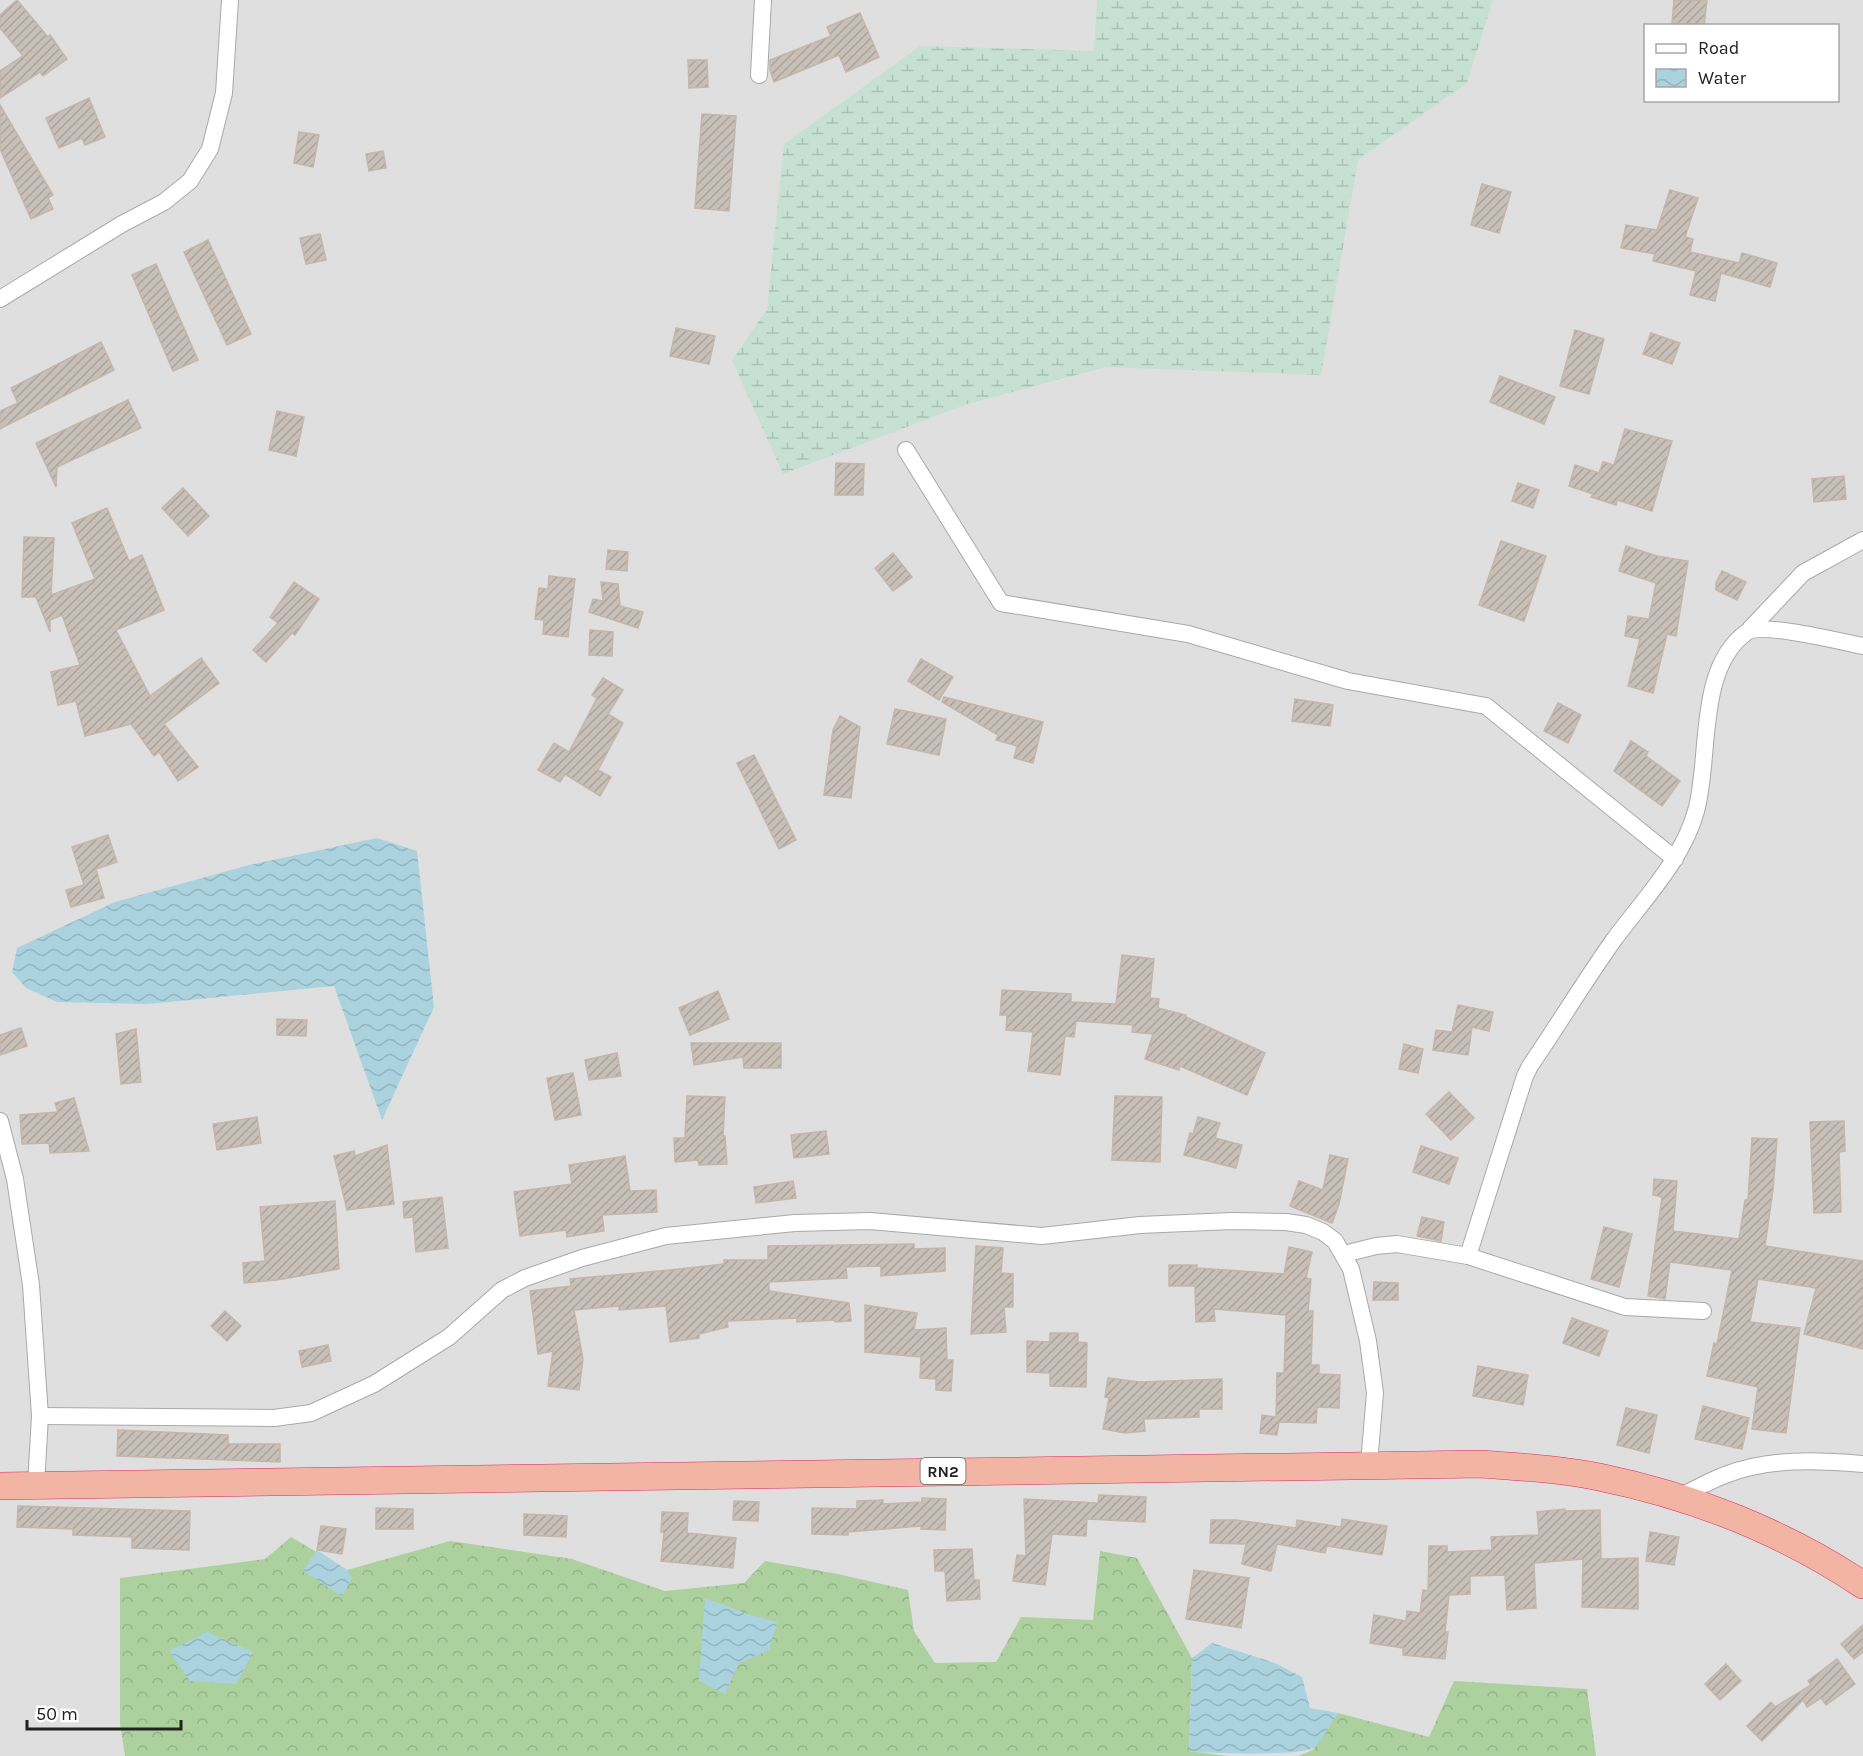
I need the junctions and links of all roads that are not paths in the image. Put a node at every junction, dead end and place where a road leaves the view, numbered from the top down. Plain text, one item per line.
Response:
1 (230, 0) edge
2 (763, 0) edge
3 (759, 75) dead end
4 (0, 299) edge
5 (906, 450) dead end
6 (1863, 540) edge
7 (1750, 629) junction
8 (1863, 646) edge
9 (1675, 859) junction
10 (0, 1121) edge
11 (1344, 1254) junction
12 (1468, 1256) junction
13 (1702, 1311) dead end
14 (40, 1416) junction
15 (1369, 1464) junction
16 (1863, 1464) edge
17 (36, 1485) junction
18 (0, 1486) edge
19 (1679, 1497) junction
20 (1863, 1585) edge

1 - 4 street
2 - 3 street
5 - 9 street
6 - 7 street
7 - 8 street
7 - 9 street
9 - 12 street
10 - 14 street
11 - 12 street
11 - 14 street
11 - 15 street
12 - 13 street
14 - 17 street
15 - 17 highway, RN2
15 - 19 highway, RN2
16 - 19 street
17 - 18 highway, RN2
19 - 20 highway, RN2

